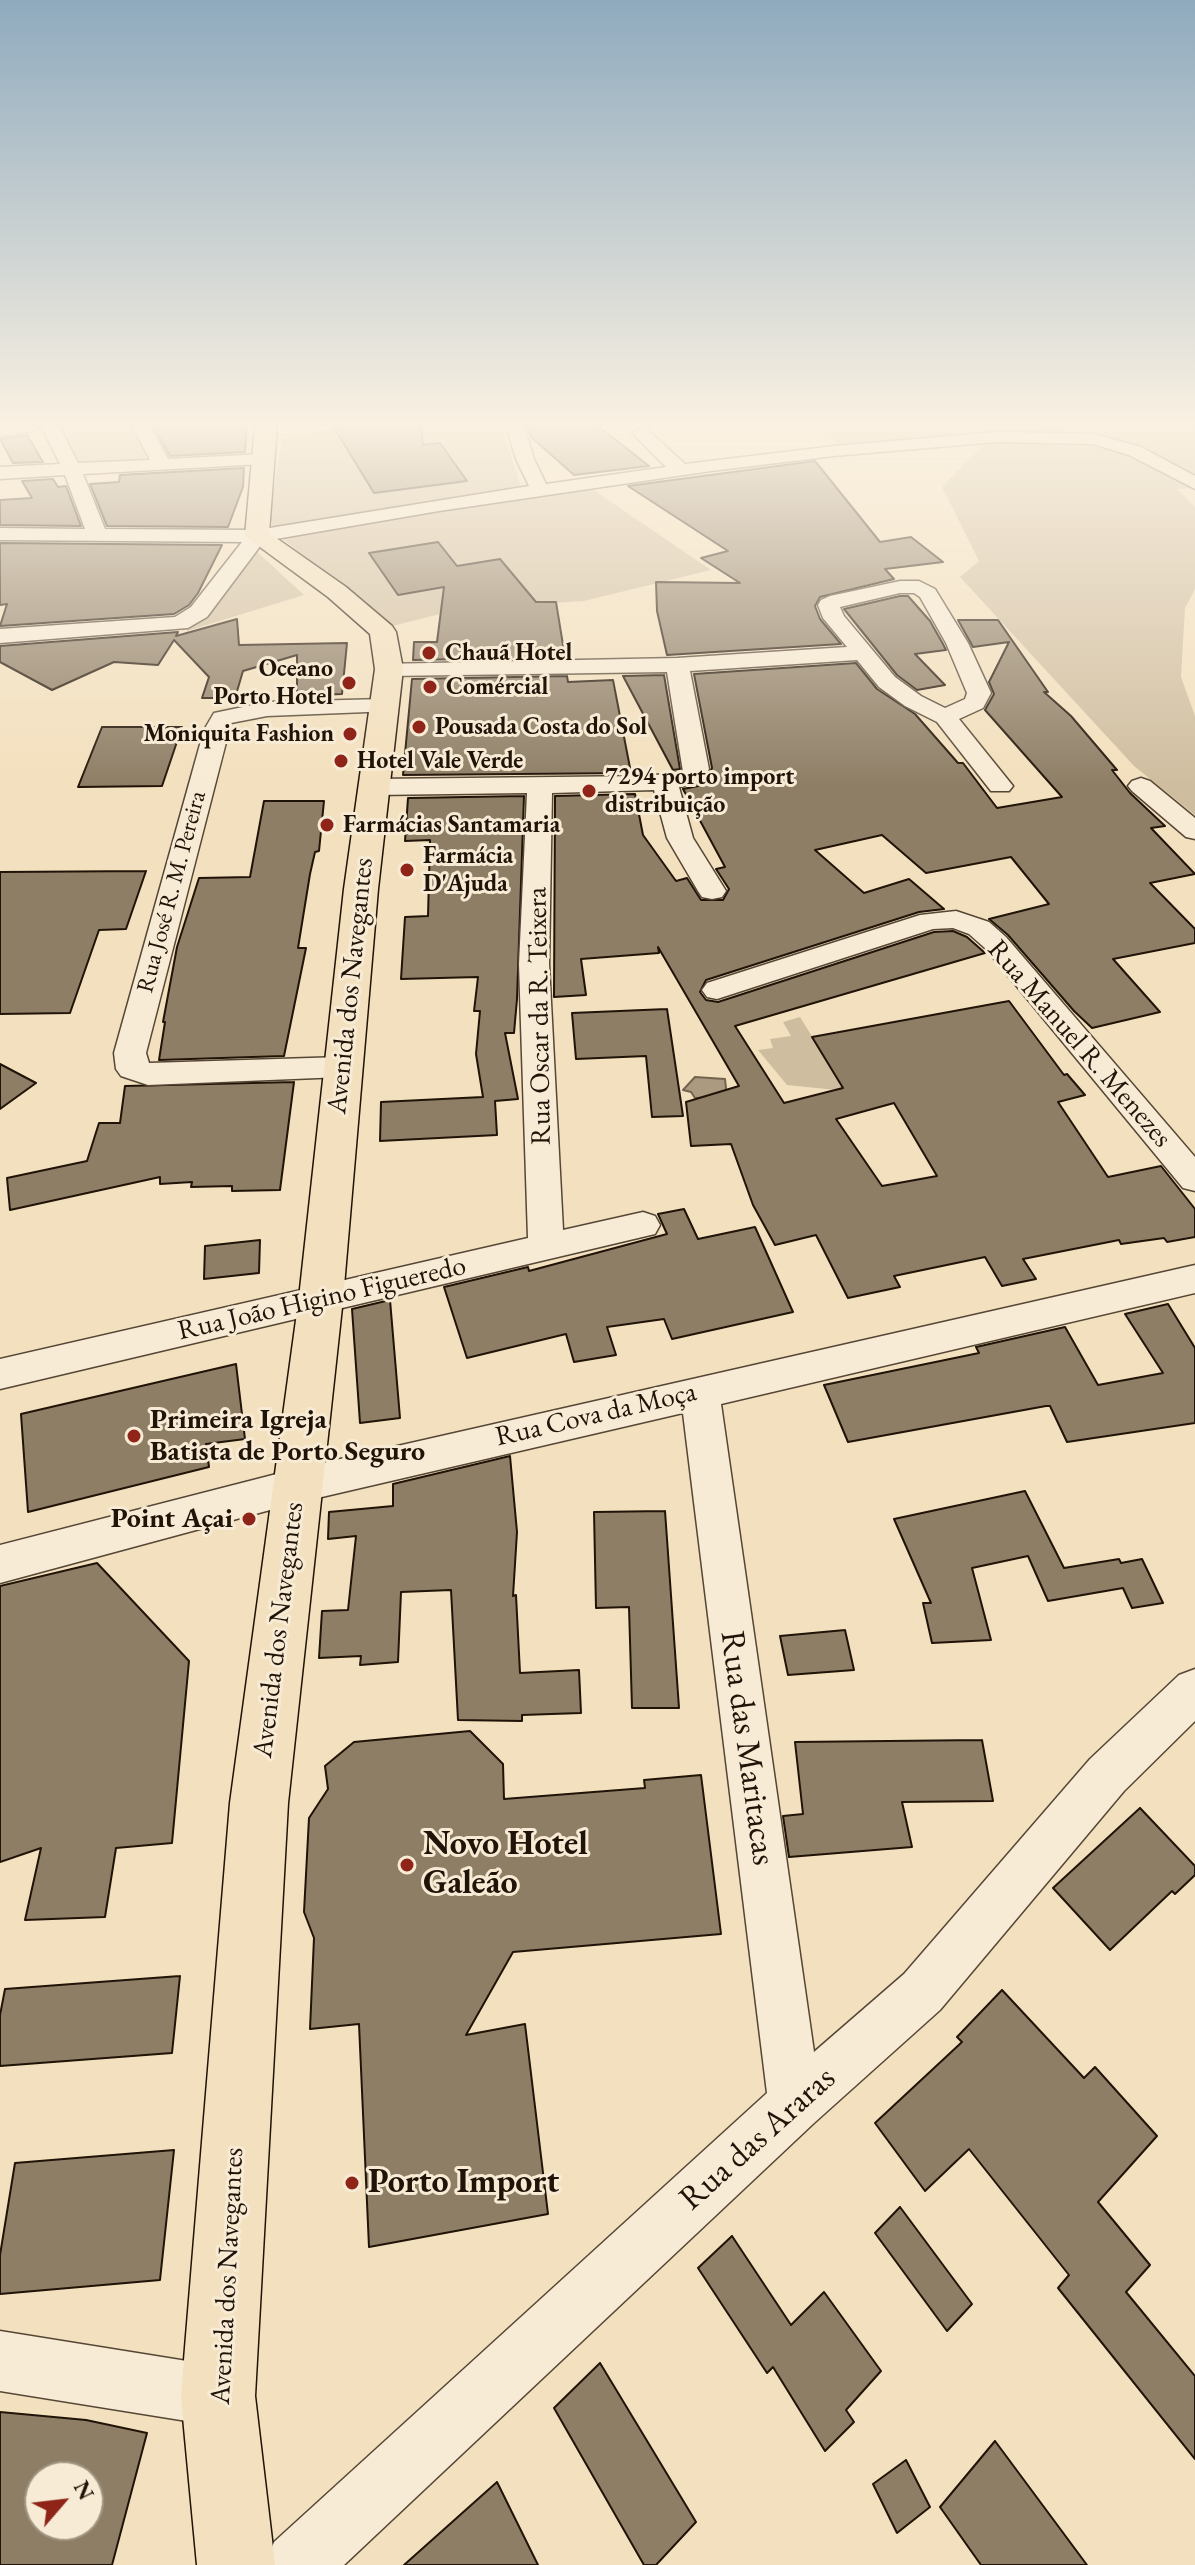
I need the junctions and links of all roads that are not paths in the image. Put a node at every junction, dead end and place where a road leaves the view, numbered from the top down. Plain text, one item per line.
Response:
1 (250, 546) edge
2 (271, 546) edge
3 (0, 636) edge
4 (864, 653) junction
5 (677, 665) junction
6 (387, 688) junction
7 (945, 717) junction
8 (665, 783) junction
9 (540, 786) junction
10 (1000, 786) dead end
11 (1141, 786) dead end
12 (375, 787) junction
13 (1195, 831) edge
14 (712, 891) dead end
15 (717, 990) dead end
16 (342, 1067) junction
17 (1195, 1179) edge
18 (643, 1225) dead end
19 (546, 1247) junction
20 (1195, 1279) edge
21 (321, 1298) junction
22 (0, 1374) edge
23 (700, 1391) junction
24 (296, 1486) junction
25 (0, 1564) edge
26 (1192, 1700) edge
27 (795, 2104) junction
28 (0, 2361) edge
29 (218, 2396) junction
30 (236, 2565) edge
31 (297, 2565) edge

1 - 3 street
2 - 6 main road, Avenida dos Navegantes
4 - 5 street
4 - 7 street
4 - 7 street
5 - 6 street
5 - 8 street
6 - 12 main road, Avenida dos Navegantes
6 - 16 street, Rua José R. M. Pereira
7 - 10 street
8 - 9 street
8 - 14 street
9 - 12 street
9 - 19 street, Rua Oscar da R. Teixera
11 - 13 street
12 - 16 main road, Avenida dos Navegantes
15 - 17 street, Rua Manuel R. Menezes
16 - 21 main road, Avenida dos Navegantes
18 - 19 street, Rua João Higino Figueredo
19 - 21 street, Rua João Higino Figueredo
20 - 23 street, Rua Cova da Moça
21 - 22 street, Rua João Higino Figueredo
21 - 24 main road, Avenida dos Navegantes
23 - 24 street, Rua Cova da Moça
23 - 27 street, Rua das Maritacas
24 - 25 street, Rua Cova da Moça
24 - 29 main road, Avenida dos Navegantes
26 - 27 street, Rua das Araras
27 - 31 street, Rua das Araras
28 - 29 street
29 - 30 main road, Avenida dos Navegantes

